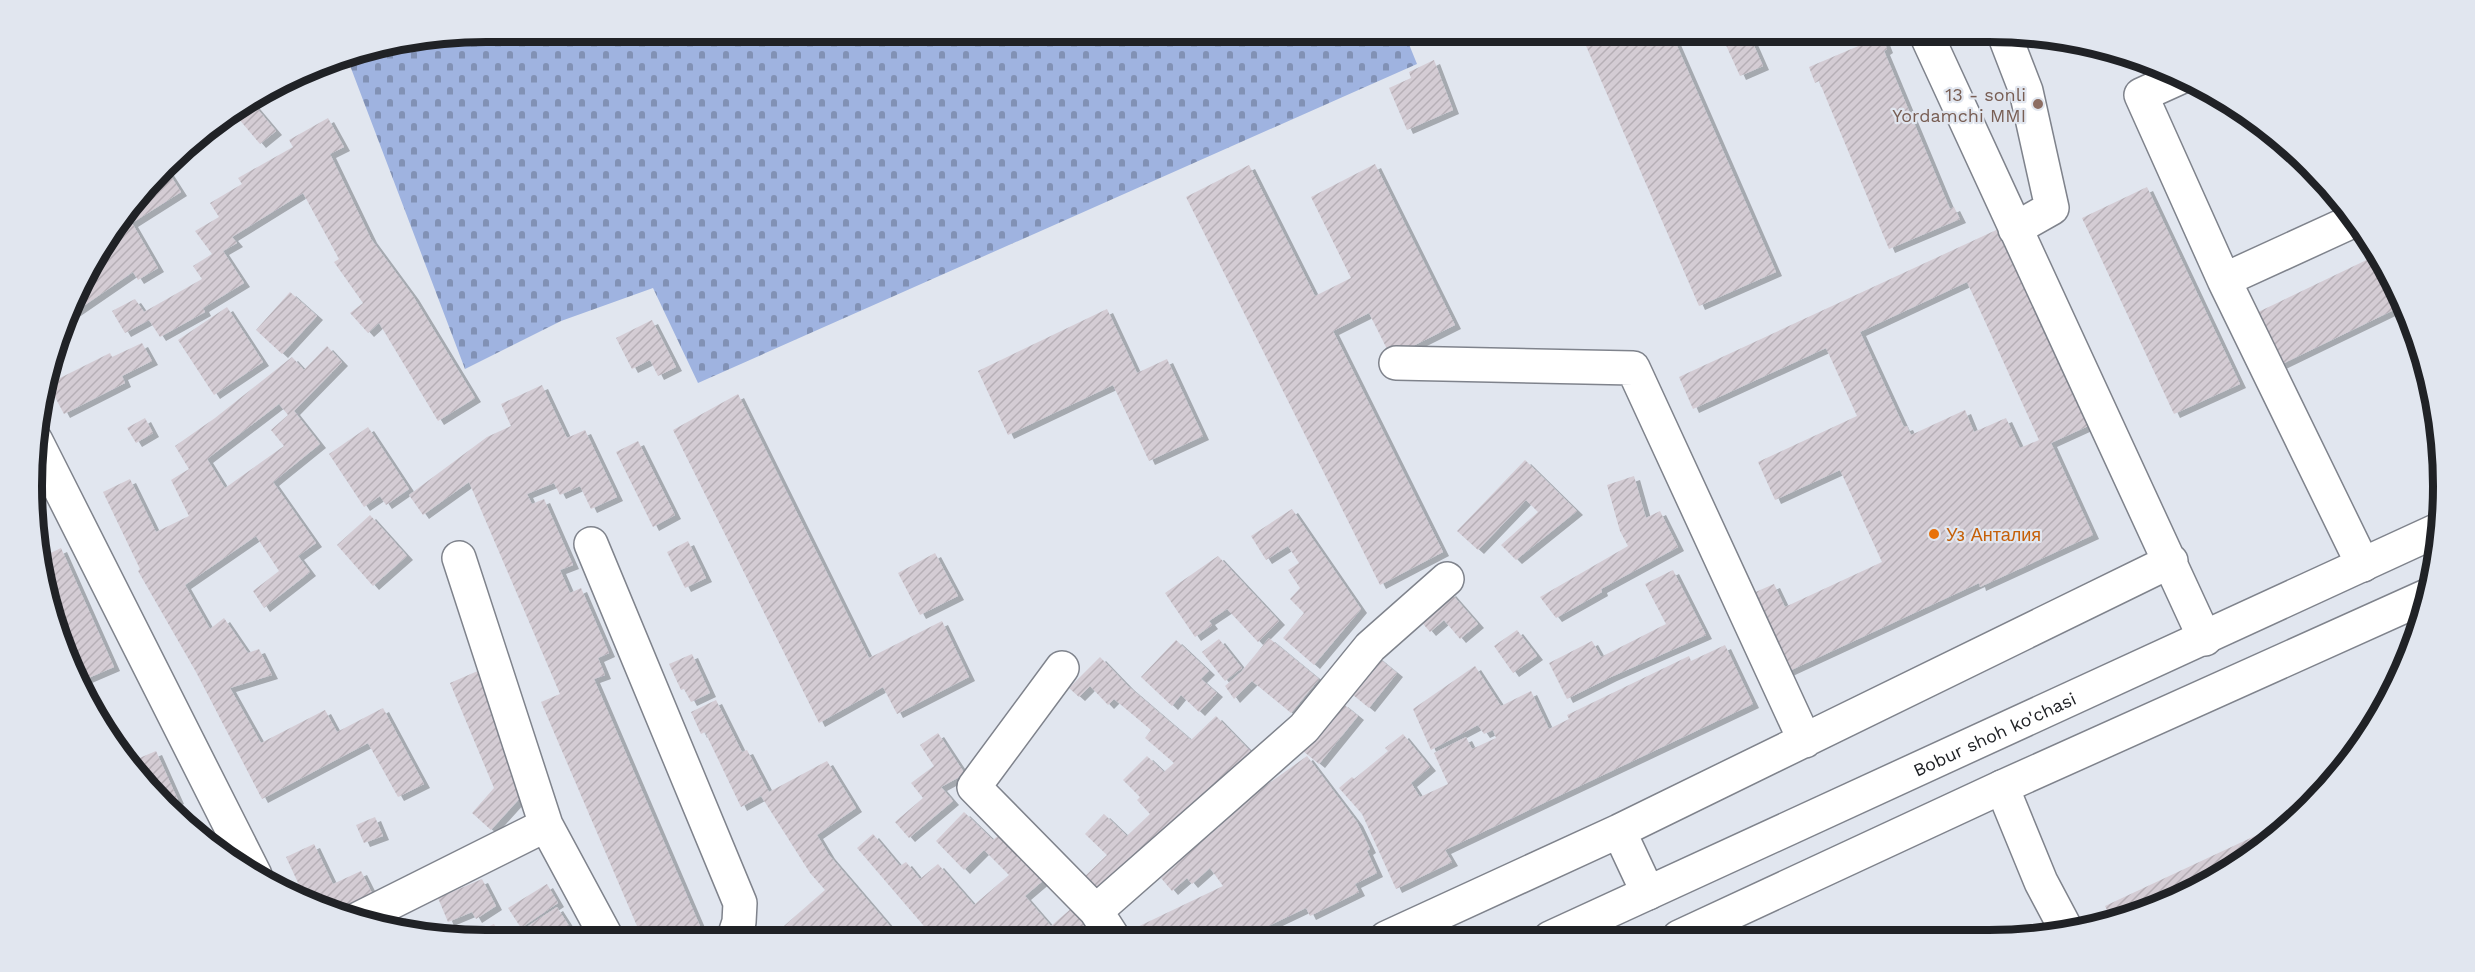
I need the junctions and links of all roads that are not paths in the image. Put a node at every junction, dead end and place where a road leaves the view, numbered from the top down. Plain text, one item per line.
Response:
1 (1929, 42) edge
2 (2008, 43) edge
3 (2171, 81) edge
4 (2347, 224) edge
5 (2016, 229) junction
6 (2224, 280) junction
7 (1396, 363) dead end
8 (43, 455) edge
9 (2430, 534) edge
10 (591, 544) dead end
11 (459, 558) dead end
12 (2170, 561) junction
13 (2363, 565) junction
14 (1447, 579) dead end
15 (2418, 601) edge
16 (2205, 639) junction
17 (1062, 668) dead end
18 (1805, 741) junction
19 (2002, 787) junction
20 (546, 825) junction
21 (1619, 831) junction
22 (248, 861) edge
23 (1648, 893) junction
24 (1096, 911) junction
25 (368, 914) edge
26 (2063, 923) edge
27 (604, 930) edge
28 (736, 930) edge
29 (1108, 930) edge
30 (1403, 930) edge
31 (1567, 930) edge
32 (1696, 930) edge

1 - 5 main road
2 - 5 main road
3 - 6 main road
4 - 6 main road
5 - 12 main road
6 - 13 main road
7 - 18 main road
8 - 22 main road
9 - 13 main road, Bobur shoh ko'chasi
10 - 28 main road
11 - 20 main road
12 - 16 main road
12 - 18 main road
13 - 16 main road, Bobur shoh ko'chasi
14 - 24 main road
15 - 19 main road
16 - 23 main road, Bobur shoh ko'chasi
17 - 24 main road
18 - 21 main road
19 - 26 main road
19 - 32 main road
20 - 25 main road
20 - 27 main road
21 - 23 main road
21 - 30 main road
23 - 31 main road, Bobur shoh ko'chasi
24 - 29 main road

